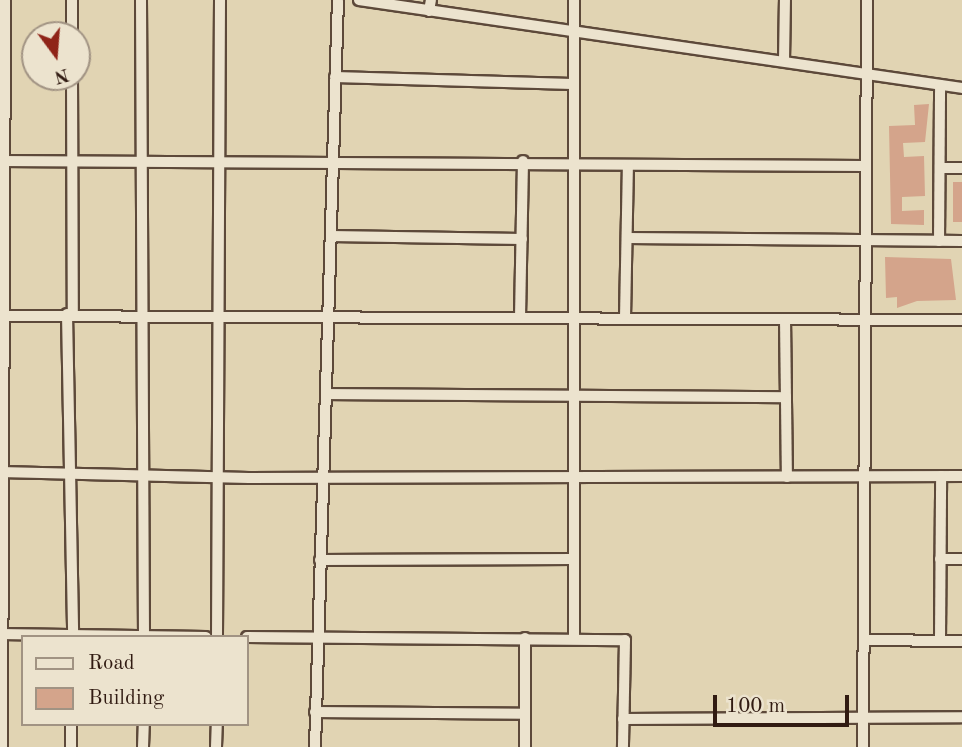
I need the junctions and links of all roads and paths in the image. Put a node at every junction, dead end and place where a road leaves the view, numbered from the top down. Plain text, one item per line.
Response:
1 (72, 0) edge
2 (141, 0) edge
3 (220, 0) edge
4 (338, 0) edge
5 (359, 0) edge
6 (574, 0) edge
7 (785, 0) edge
8 (867, 0) edge
9 (3, 2) edge
10 (430, 5) edge
11 (72, 21) edge
12 (571, 30) junction
13 (784, 61) junction
14 (867, 75) junction
15 (335, 77) junction
16 (3, 79) edge
17 (572, 84) junction
18 (940, 85) junction
19 (962, 88) edge
20 (72, 91) edge
21 (4, 161) edge
22 (72, 161) junction
23 (141, 161) junction
24 (523, 161) junction
25 (220, 162) junction
26 (332, 163) junction
27 (576, 164) junction
28 (628, 165) junction
29 (864, 166) junction
30 (940, 167) junction
31 (962, 168) edge
32 (331, 236) junction
33 (2, 237) edge
34 (627, 238) junction
35 (522, 239) junction
36 (865, 241) junction
37 (939, 242) junction
38 (962, 242) edge
39 (70, 314) junction
40 (143, 314) junction
41 (221, 315) junction
42 (2, 316) edge
43 (328, 316) junction
44 (520, 317) junction
45 (577, 318) junction
46 (625, 318) junction
47 (785, 319) junction
48 (866, 319) junction
49 (962, 320) edge
50 (3, 390) edge
51 (327, 394) junction
52 (575, 396) junction
53 (786, 397) junction
54 (2, 472) edge
55 (73, 474) junction
56 (142, 476) junction
57 (575, 476) junction
58 (962, 476) edge
59 (325, 477) junction
60 (787, 477) junction
61 (865, 477) junction
62 (940, 477) junction
63 (221, 478) junction
64 (0, 557) edge
65 (320, 559) junction
66 (575, 559) junction
67 (940, 559) junction
68 (962, 559) edge
69 (1, 634) edge
70 (73, 635) edge
71 (144, 635) edge
72 (217, 635) edge
73 (248, 637) edge
74 (317, 637) junction
75 (525, 638) junction
76 (573, 639) junction
77 (940, 639) junction
78 (864, 640) junction
79 (962, 641) edge
80 (315, 712) junction
81 (1, 713) edge
82 (525, 714) junction
83 (863, 715) junction
84 (962, 717) edge
85 (623, 719) junction
86 (71, 726) edge
87 (144, 726) edge
88 (217, 726) edge
89 (2, 747) edge
90 (71, 747) edge
91 (144, 747) edge
92 (216, 747) edge
93 (314, 747) edge
94 (525, 747) edge
95 (623, 747) edge
96 (863, 747) edge

1 - 11 street
2 - 23 street
3 - 25 street
4 - 15 street
5 - 10 street
6 - 12 street
7 - 13 street
8 - 14 street
9 - 16 street
10 - 12 street
12 - 13 street
12 - 17 street
13 - 14 street
14 - 18 street
14 - 29 street
15 - 17 street
15 - 26 street
16 - 21 street
17 - 27 street
18 - 19 street
18 - 30 street
20 - 22 street
21 - 22 street
21 - 33 street
22 - 23 street
22 - 39 street
23 - 25 street
23 - 40 street
24 - 26 street
24 - 27 street
24 - 35 street
25 - 26 street
25 - 41 street
26 - 32 street
27 - 28 street
27 - 45 street
28 - 29 street
28 - 34 street
29 - 36 street
30 - 31 street
30 - 37 street
32 - 35 street
32 - 43 street
33 - 42 street
34 - 36 street
34 - 46 street
35 - 44 street
36 - 37 street
36 - 48 street
37 - 38 street
39 - 40 street
39 - 42 street
39 - 55 street
40 - 41 street
40 - 56 street
41 - 43 street
41 - 63 street
42 - 50 street
43 - 44 street
43 - 51 street
44 - 45 street
45 - 46 street
45 - 52 street
46 - 47 street
47 - 48 street
47 - 53 street
48 - 49 street
48 - 61 street
50 - 54 street
51 - 52 street
51 - 59 street
52 - 53 street
52 - 57 street
53 - 60 street
54 - 55 street
54 - 64 street
55 - 56 street
55 - 70 street
56 - 63 street
56 - 71 street
57 - 59 street
57 - 60 street
57 - 66 street
58 - 62 street
59 - 63 street
59 - 65 street
60 - 61 street
61 - 62 street
61 - 78 street
62 - 67 street
63 - 72 street
64 - 69 street
65 - 66 street
65 - 74 street
66 - 76 street
67 - 68 street
67 - 77 street
69 - 70 street
69 - 81 street
73 - 74 street
74 - 75 street
74 - 80 street
75 - 76 street
75 - 82 street
76 - 85 street
77 - 78 street
77 - 79 street
78 - 83 street
80 - 82 street
80 - 93 street
81 - 89 street
82 - 94 street
83 - 84 street
83 - 85 street
83 - 96 street
85 - 95 street
86 - 90 street
87 - 91 street
88 - 92 street

